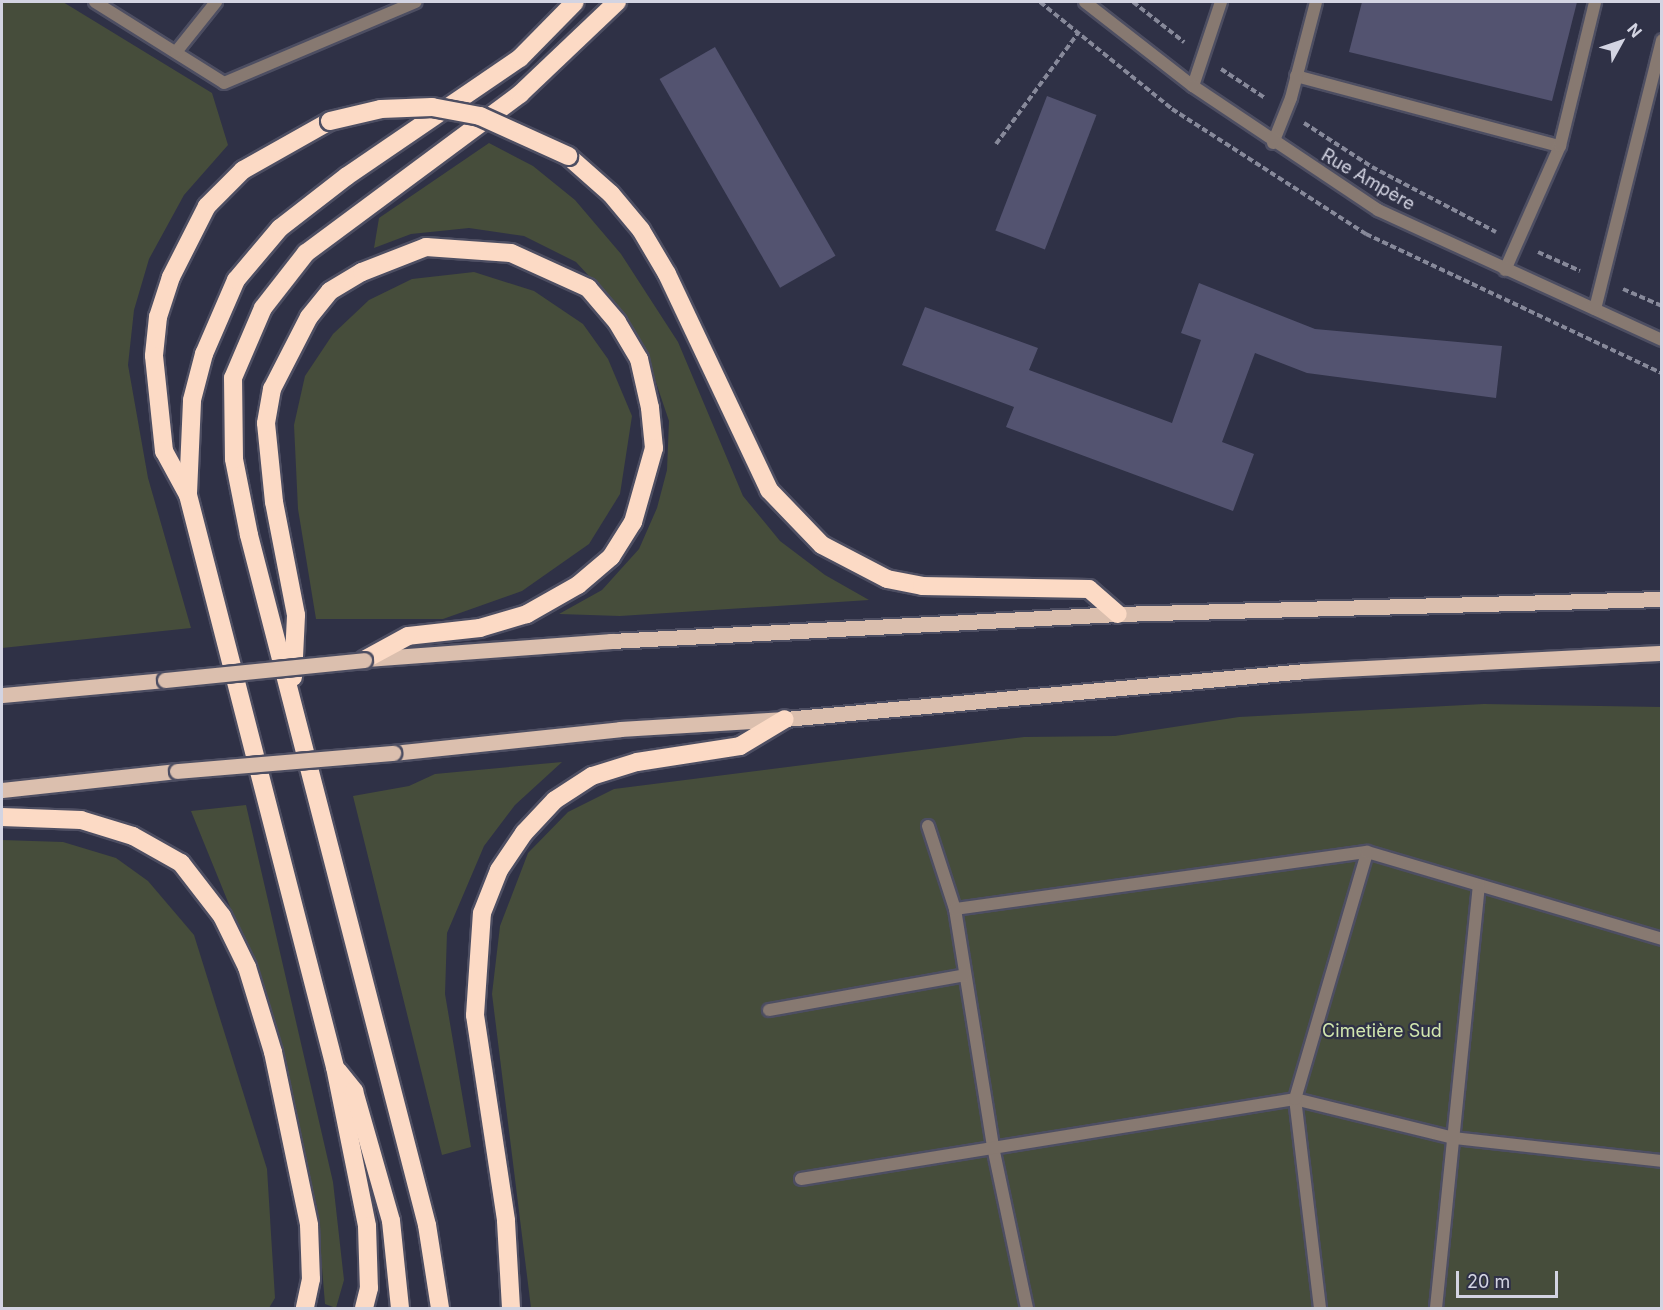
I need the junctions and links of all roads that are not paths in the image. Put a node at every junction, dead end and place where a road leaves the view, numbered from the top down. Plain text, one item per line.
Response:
1 (95, 2) edge
2 (216, 2) edge
3 (416, 2) edge
4 (575, 2) edge
5 (616, 2) edge
6 (1085, 2) edge
7 (1221, 2) edge
8 (1316, 2) edge
9 (1595, 2) edge
10 (1662, 40) edge
11 (176, 52) junction
12 (1296, 76) junction
13 (1193, 86) junction
14 (1273, 143) junction
15 (1560, 146) junction
16 (1505, 270) junction
17 (1595, 309) junction
18 (1662, 340) edge
19 (188, 495) junction
20 (1662, 599) edge
21 (1118, 614) junction
22 (1662, 654) edge
23 (364, 660) junction
24 (292, 691) junction
25 (2, 695) edge
26 (785, 719) junction
27 (2, 789) edge
28 (2, 817) edge
29 (928, 826) dead end
30 (1367, 852) junction
31 (1479, 886) junction
32 (955, 909) junction
33 (1662, 939) edge
34 (965, 975) junction
35 (769, 1010) dead end
36 (335, 1067) junction
37 (1295, 1099) junction
38 (1454, 1138) junction
39 (993, 1147) junction
40 (1662, 1161) edge
41 (801, 1179) dead end
42 (305, 1308) edge
43 (364, 1308) edge
44 (400, 1308) edge
45 (440, 1308) edge
46 (511, 1308) edge
47 (1027, 1308) edge
48 (1320, 1308) edge
49 (1436, 1308) edge

1 - 11 street
2 - 11 street
3 - 11 street
4 - 19 highway
5 - 24 highway
6 - 13 street, Rue Ampère
7 - 13 street
8 - 12 street
9 - 15 street
10 - 17 street
12 - 14 street
12 - 15 street
13 - 14 street, Rue Ampère
14 - 16 street, Rue Ampère
15 - 16 street
16 - 17 street, Rue Ampère
17 - 18 street, Rue Ampère
19 - 21 highway, bridge
19 - 36 highway
20 - 21 main road
21 - 23 main road
22 - 26 main road
23 - 24 highway
23 - 25 main road, bridge
24 - 45 highway
26 - 27 main road, bridge
26 - 46 highway
28 - 42 highway
29 - 32 street
30 - 31 street
30 - 32 street
30 - 37 street
31 - 33 street
31 - 38 street
32 - 34 street
34 - 35 street
34 - 39 street
36 - 43 highway
36 - 44 highway
37 - 38 street
37 - 39 street
37 - 48 street
38 - 40 street
38 - 49 street
39 - 41 street
39 - 47 street

